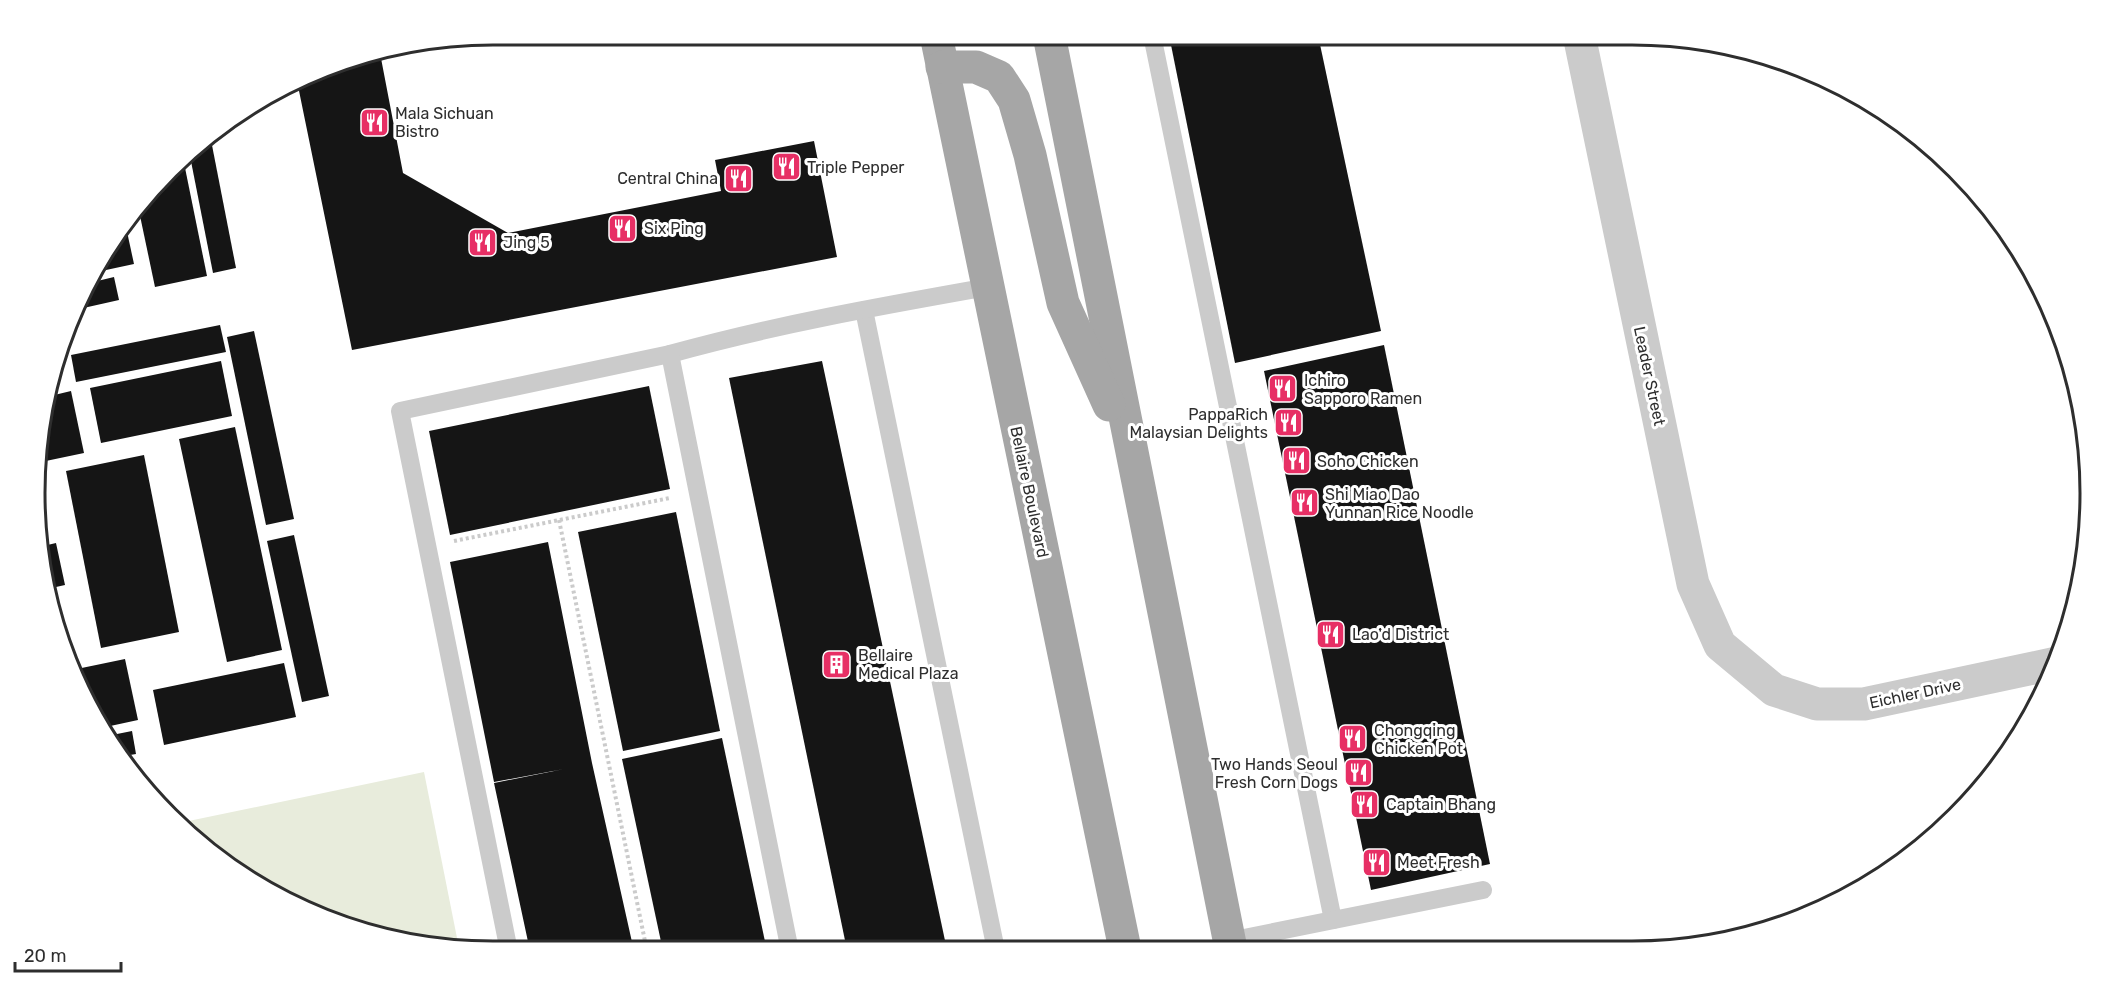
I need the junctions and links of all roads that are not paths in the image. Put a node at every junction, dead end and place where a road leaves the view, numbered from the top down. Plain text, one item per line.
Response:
1 (938, 45) edge
2 (1051, 45) edge
3 (1154, 45) edge
4 (1581, 45) edge
5 (942, 67) junction
6 (988, 287) junction
7 (864, 310) junction
8 (670, 354) junction
9 (1134, 462) junction
10 (2045, 665) edge
11 (1774, 690) joint
12 (1483, 890) dead end
13 (1334, 920) junction
14 (507, 941) edge
15 (788, 941) edge
16 (994, 941) edge
17 (1123, 941) edge
18 (1229, 941) edge
19 (1247, 941) edge

1 - 5 main road, Bellaire Boulevard
2 - 9 main road
3 - 13 lane
4 - 11 street, Leader Street
5 - 6 main road, Bellaire Boulevard
5 - 9 main road
6 - 7 lane
6 - 17 main road, Bellaire Boulevard
7 - 8 lane
7 - 16 lane
8 - 14 lane
8 - 15 lane
9 - 18 main road
10 - 11 street, Eichler Drive
12 - 13 lane
13 - 19 lane

